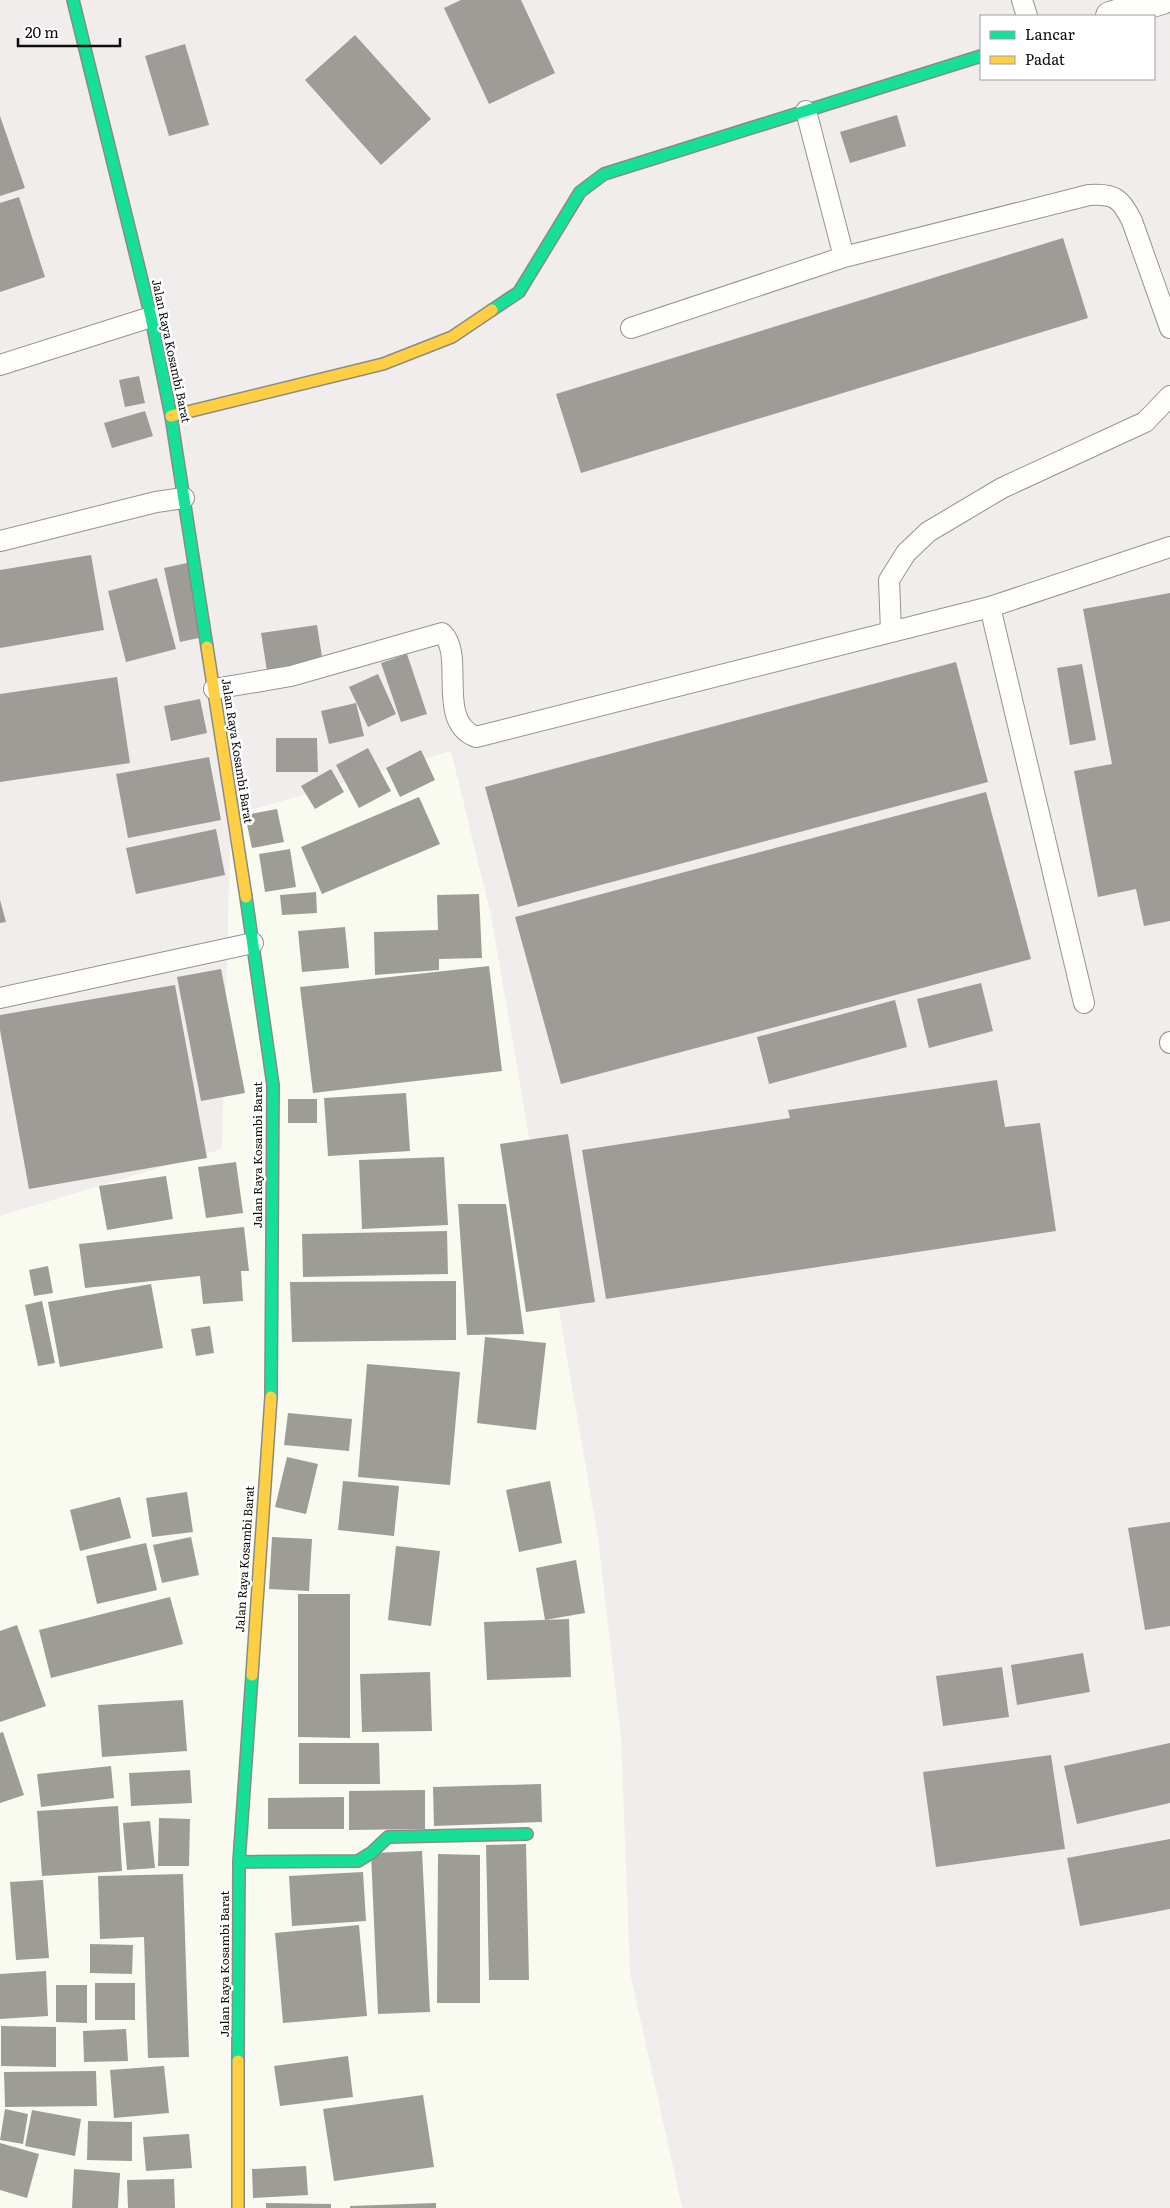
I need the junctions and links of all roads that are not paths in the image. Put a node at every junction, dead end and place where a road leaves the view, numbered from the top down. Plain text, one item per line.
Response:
1 (73, 0) edge
2 (1022, 0) edge
3 (1162, 0) edge
4 (1028, 15) edge
5 (1113, 15) edge
6 (980, 56) edge
7 (806, 112) junction
8 (844, 257) junction
9 (151, 317) junction
10 (631, 328) dead end
11 (1170, 328) edge
12 (0, 364) edge
13 (1170, 396) edge
14 (171, 416) junction
15 (184, 498) junction
16 (0, 540) edge
17 (1170, 547) edge
18 (990, 606) junction
19 (891, 632) junction
20 (214, 689) junction
21 (253, 943) junction
22 (0, 998) edge
23 (1084, 1003) dead end
24 (527, 1834) dead end
25 (238, 1862) junction
26 (238, 2208) edge

1 - 9 main road, Jalan Raya Kosambi Barat
2 - 4 lane
3 - 5 street
6 - 7 main road
7 - 8 lane
7 - 14 main road
8 - 10 lane
8 - 11 lane
9 - 12 lane
9 - 14 main road, Jalan Raya Kosambi Barat
13 - 19 lane
14 - 15 main road, Jalan Raya Kosambi Barat
15 - 16 lane
15 - 20 main road, Jalan Raya Kosambi Barat
17 - 18 lane
18 - 19 lane
18 - 23 lane
19 - 20 lane
20 - 21 main road, Jalan Raya Kosambi Barat
21 - 22 lane
21 - 25 main road, Jalan Raya Kosambi Barat
24 - 25 main road
25 - 26 main road, Jalan Raya Kosambi Barat

